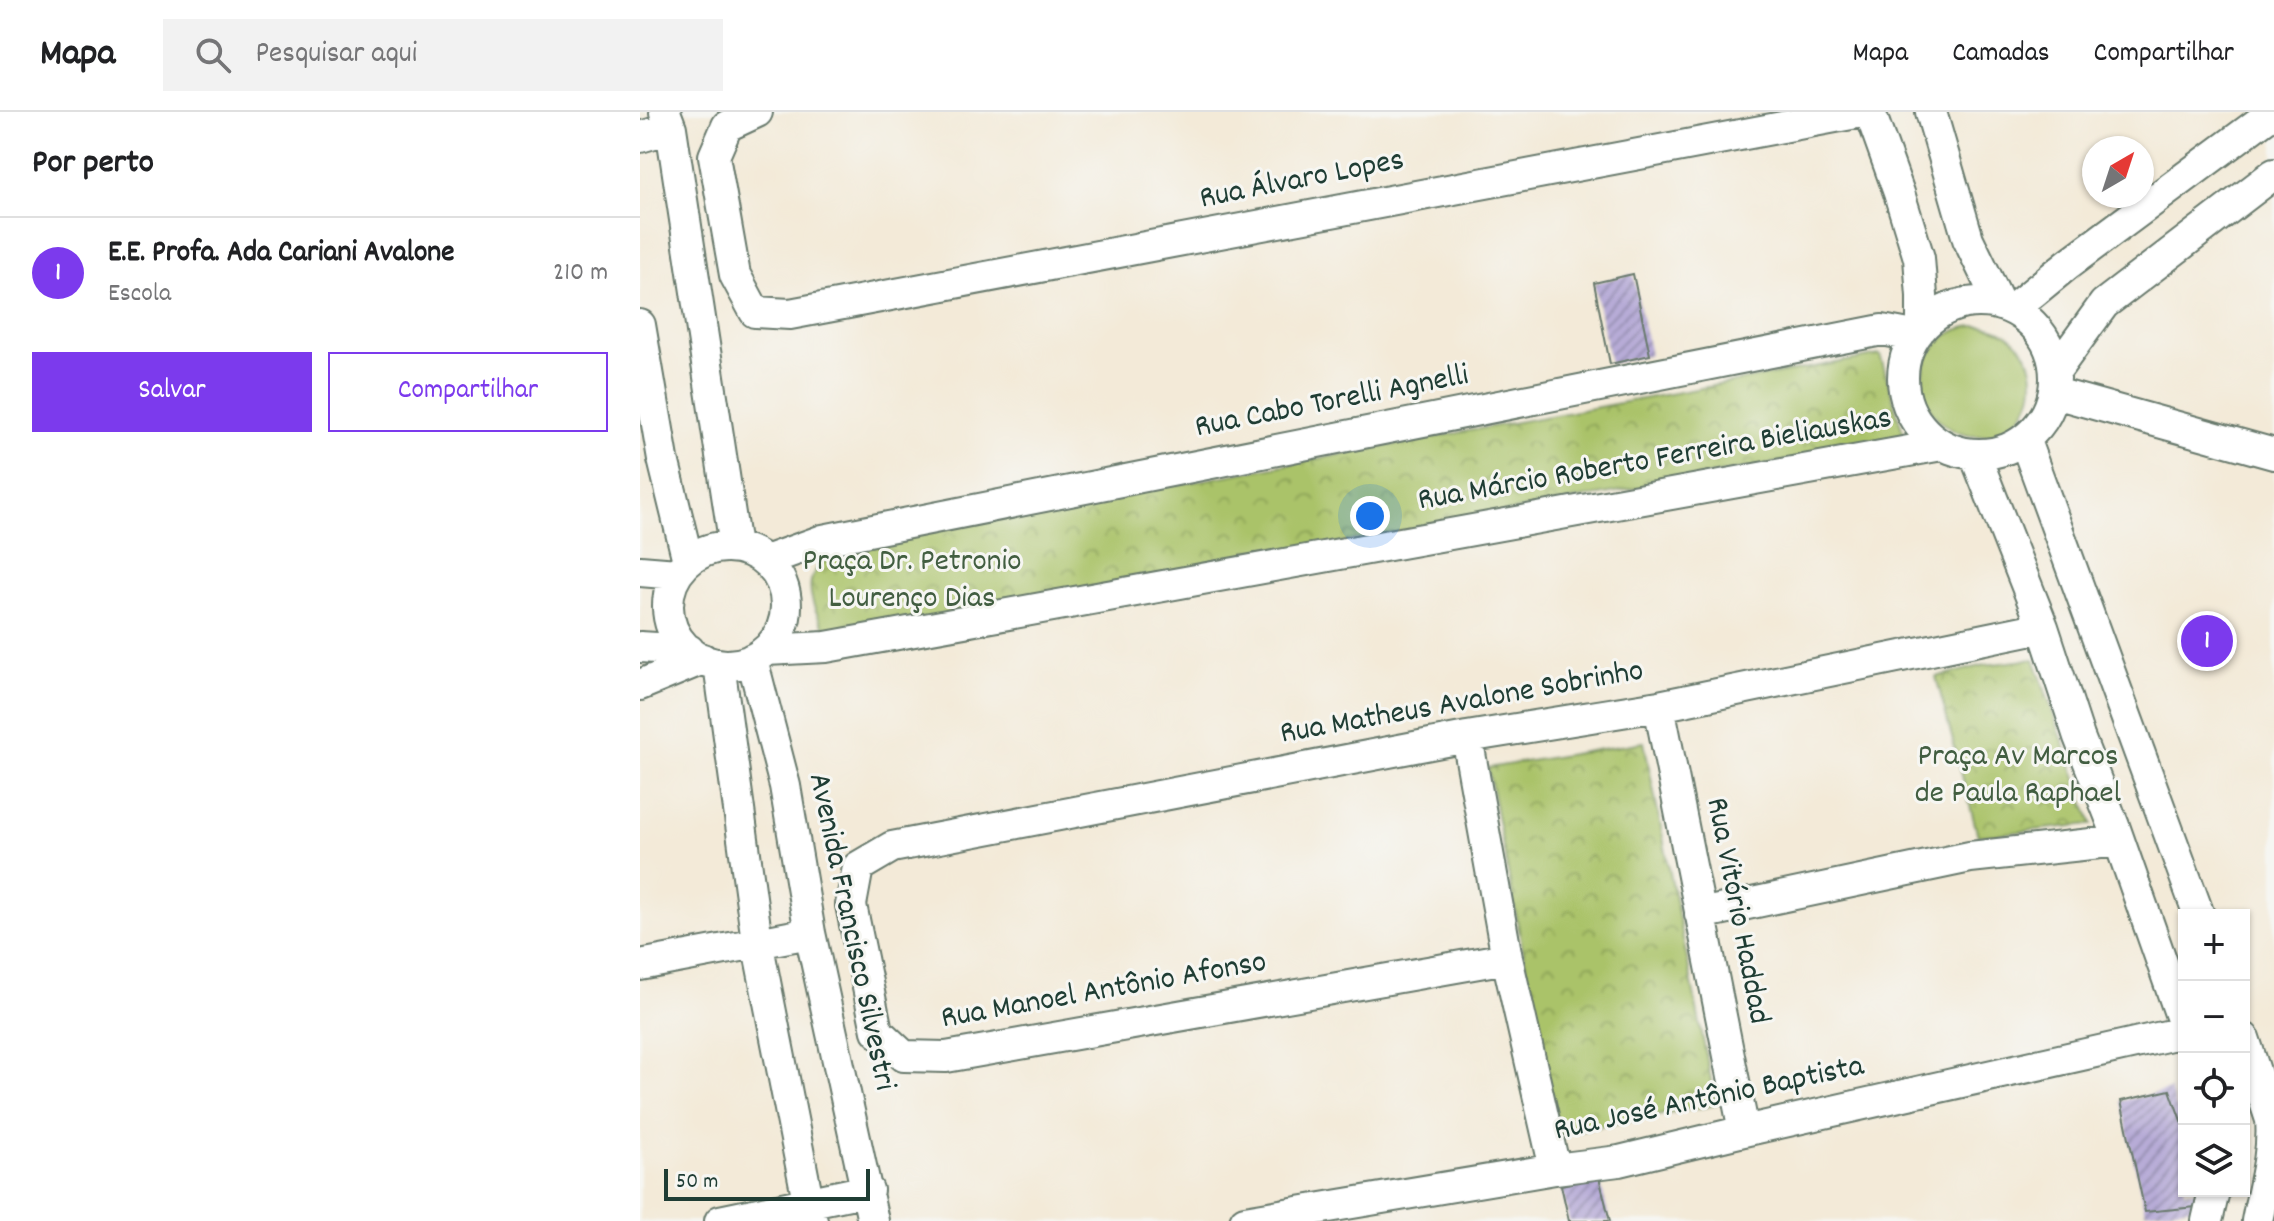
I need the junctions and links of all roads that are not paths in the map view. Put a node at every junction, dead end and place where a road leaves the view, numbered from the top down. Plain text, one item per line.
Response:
1 (757, 112) edge
2 (1862, 112) edge
3 (1870, 112) edge
4 (1931, 112) edge
5 (2273, 112) edge
6 (668, 120) edge
7 (640, 137) edge
8 (2274, 174) edge
9 (2007, 307) junction
10 (640, 325) edge
11 (1918, 332) junction
12 (2056, 382) junction
13 (2025, 441) junction
14 (1942, 445) junction
15 (2274, 454) edge
16 (1975, 455) junction
17 (735, 547) junction
18 (765, 561) junction
19 (682, 568) junction
20 (640, 571) edge
21 (2043, 627) junction
22 (640, 647) edge
23 (759, 654) junction
24 (703, 658) junction
25 (640, 685) edge
26 (1659, 706) junction
27 (1467, 737) junction
28 (2119, 841) junction
29 (892, 847) joint
30 (2197, 909) edge
31 (1700, 914) junction
32 (810, 933) junction
33 (757, 941) junction
34 (1507, 958) junction
35 (640, 965) edge
36 (2178, 1008) edge
37 (2178, 1033) edge
38 (2248, 1053) edge
39 (2264, 1111) edge
40 (1744, 1131) junction
41 (2257, 1157) edge
42 (1555, 1169) junction
43 (868, 1190) junction
44 (2213, 1197) edge
45 (810, 1212) edge
46 (720, 1221) edge
47 (873, 1221) edge
48 (1245, 1221) edge
49 (2207, 1221) edge
50 (2257, 1221) edge

1 - 2 street, Rua Álvaro Lopes
3 - 11 street
4 - 9 street
5 - 9 street
6 - 7 street
6 - 17 street
8 - 12 street
9 - 11 street
9 - 12 street
10 - 19 street
11 - 14 street
11 - 18 street, Rua Cabo Torelli Agnelli
12 - 13 street
12 - 15 street
13 - 16 street
13 - 30 street
14 - 16 street
14 - 23 street, Rua Márcio Roberto Ferreira Bieliauskas
16 - 21 street
17 - 18 street
17 - 19 street
18 - 23 street
19 - 20 street
19 - 24 street
21 - 26 street, Rua Matheus Avalone Sobrinho
21 - 28 street
22 - 24 street
23 - 24 street
23 - 32 street, Avenida Francisco Silvestri
24 - 25 street
24 - 33 street
26 - 27 street, Rua Matheus Avalone Sobrinho
26 - 31 street, Rua Vitório Haddad
27 - 29 street, Rua Matheus Avalone Sobrinho
27 - 34 street
28 - 31 street
28 - 36 street
29 - 34 street, Rua Manoel Antônio Afonso
31 - 40 street, Rua Vitório Haddad
32 - 33 street
32 - 43 street, Avenida Francisco Silvestri
33 - 35 street
33 - 45 street
34 - 42 street
37 - 40 street, Rua José Antônio Baptista
38 - 39 street
39 - 41 street
40 - 42 street, Rua José Antônio Baptista
41 - 50 street
42 - 48 street, Rua José Antônio Baptista
43 - 45 street
43 - 47 street, Avenida Francisco Silvestri
44 - 49 street
45 - 46 street

